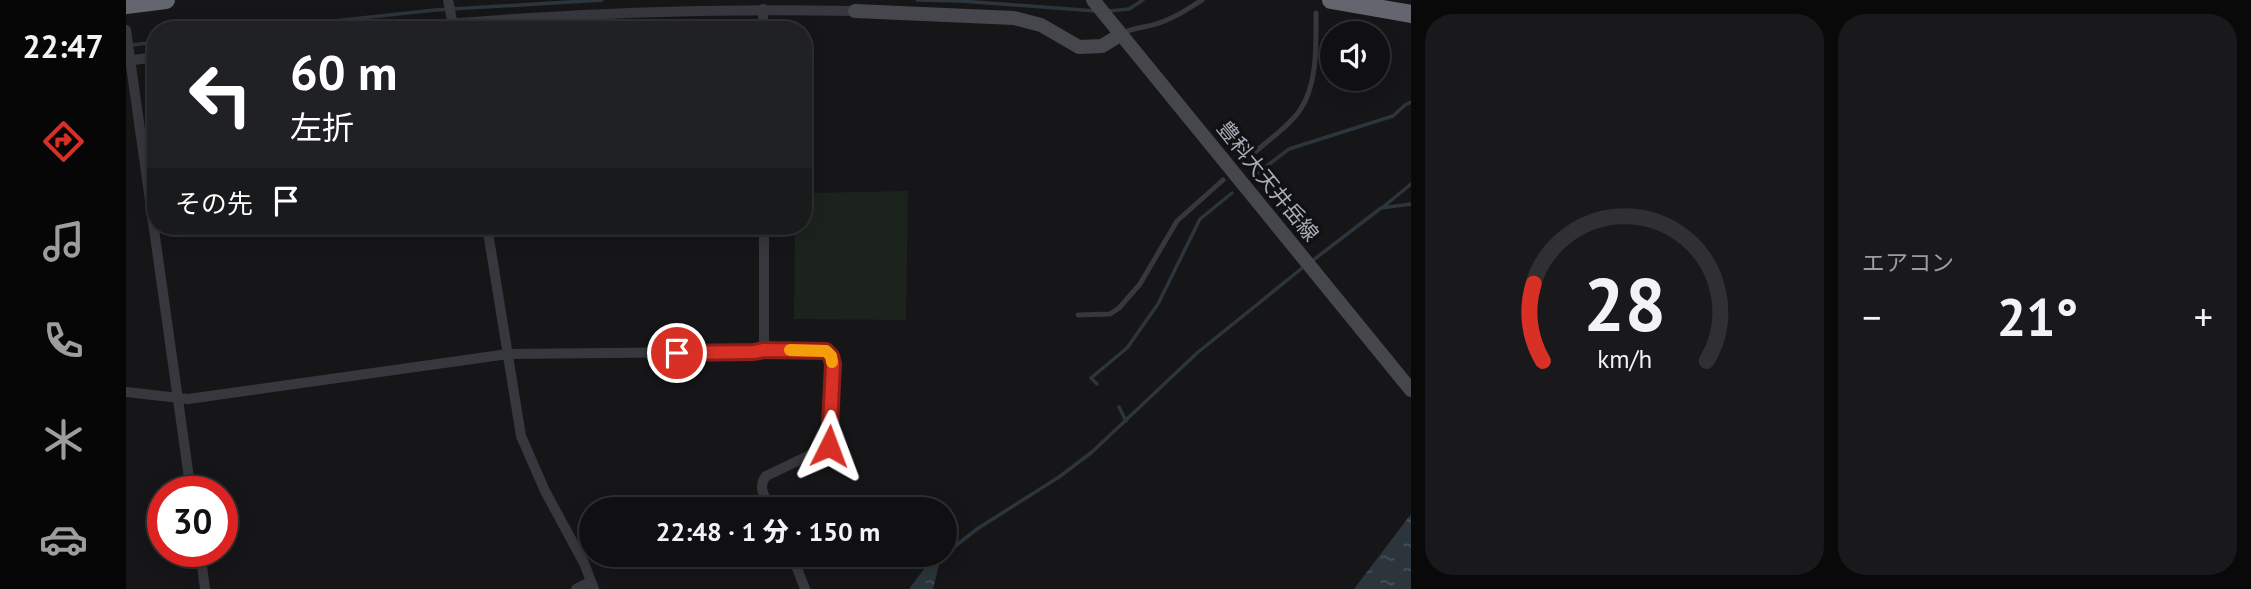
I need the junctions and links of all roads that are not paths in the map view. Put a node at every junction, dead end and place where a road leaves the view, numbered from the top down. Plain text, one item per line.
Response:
1 (166, 0) edge
2 (1202, 0) edge
3 (1331, 0) edge
4 (449, 1) edge
5 (1095, 2) edge
6 (126, 5) edge
7 (763, 9) junction
8 (855, 11) joint
9 (1317, 13) dead end
10 (1411, 14) edge
11 (452, 21) edge
12 (492, 21) edge
13 (763, 21) edge
14 (127, 33) edge
15 (1120, 35) junction
16 (147, 58) edge
17 (129, 59) edge
18 (1242, 163) dead end
19 (1223, 180) dead end
20 (147, 184) edge
21 (154, 235) edge
22 (488, 235) edge
23 (764, 235) edge
24 (1078, 315) dead end
25 (764, 350) junction
26 (508, 354) junction
27 (1411, 390) edge
28 (126, 391) edge
29 (178, 398) junction
30 (189, 476) edge
31 (765, 497) edge
32 (202, 567) edge
33 (797, 567) edge
34 (592, 585) edge
35 (205, 589) edge
36 (576, 589) edge
37 (805, 589) edge

1 - 6 highway
2 - 15 lane
3 - 10 highway
4 - 11 street
5 - 15 main road, 豊科大天井岳線
7 - 8 street
7 - 12 street
7 - 13 street
8 - 15 main road
9 - 18 lane
14 - 17 street
15 - 27 main road, 豊科大天井岳線
16 - 17 street
17 - 20 street
19 - 24 lane
21 - 29 street
22 - 26 street
23 - 25 street
25 - 26 street
25 - 31 street
26 - 29 street
26 - 34 street
28 - 29 street
29 - 30 street
32 - 35 street
33 - 37 street
34 - 36 street

